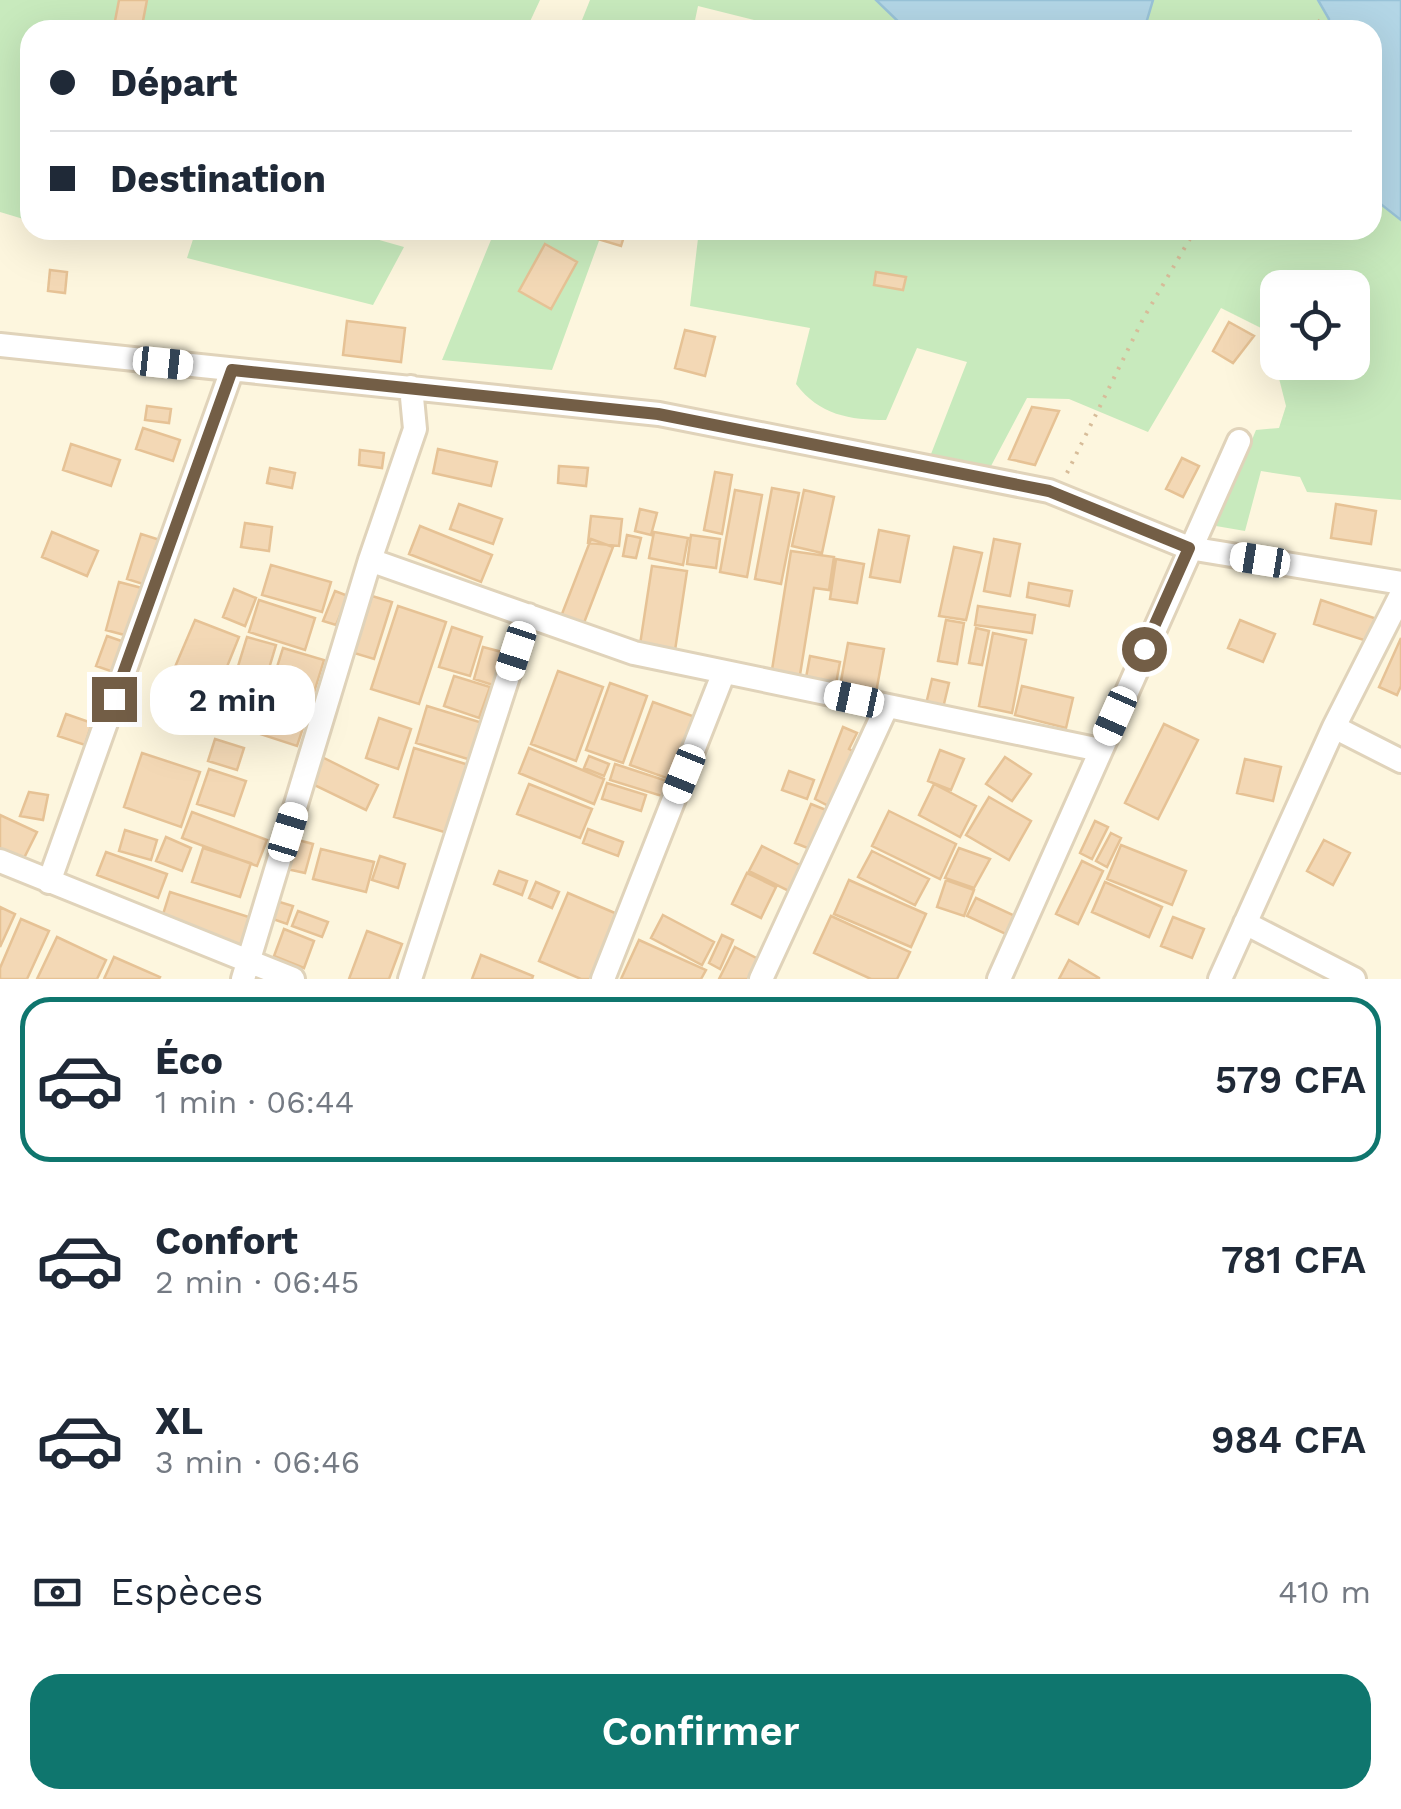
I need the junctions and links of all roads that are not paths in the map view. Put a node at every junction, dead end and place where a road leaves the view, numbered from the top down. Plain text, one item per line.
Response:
1 (0, 346) edge
2 (232, 370) junction
3 (411, 387) junction
4 (1240, 441) dead end
5 (1189, 548) junction
6 (370, 560) junction
7 (1401, 583) edge
8 (1401, 595) edge
9 (528, 615) junction
10 (724, 672) junction
11 (887, 706) junction
12 (1334, 727) junction
13 (1100, 750) junction
14 (1401, 761) edge
15 (0, 861) edge
16 (49, 882) junction
17 (1245, 924) junction
18 (246, 970) edge
19 (293, 979) edge
20 (410, 979) edge
21 (603, 979) edge
22 (761, 979) edge
23 (999, 979) edge
24 (1220, 979) edge
25 (1354, 979) edge

1 - 2 street
2 - 3 street
2 - 16 street
3 - 5 street
3 - 6 street
4 - 5 street
5 - 7 street
5 - 13 street
6 - 9 street
6 - 18 street
8 - 12 street
9 - 10 street
9 - 20 street
10 - 11 street
10 - 21 street
11 - 13 street
11 - 22 street
12 - 14 street
12 - 17 street
13 - 23 street
15 - 16 street
16 - 18 street
17 - 24 street
17 - 25 street
18 - 19 street

